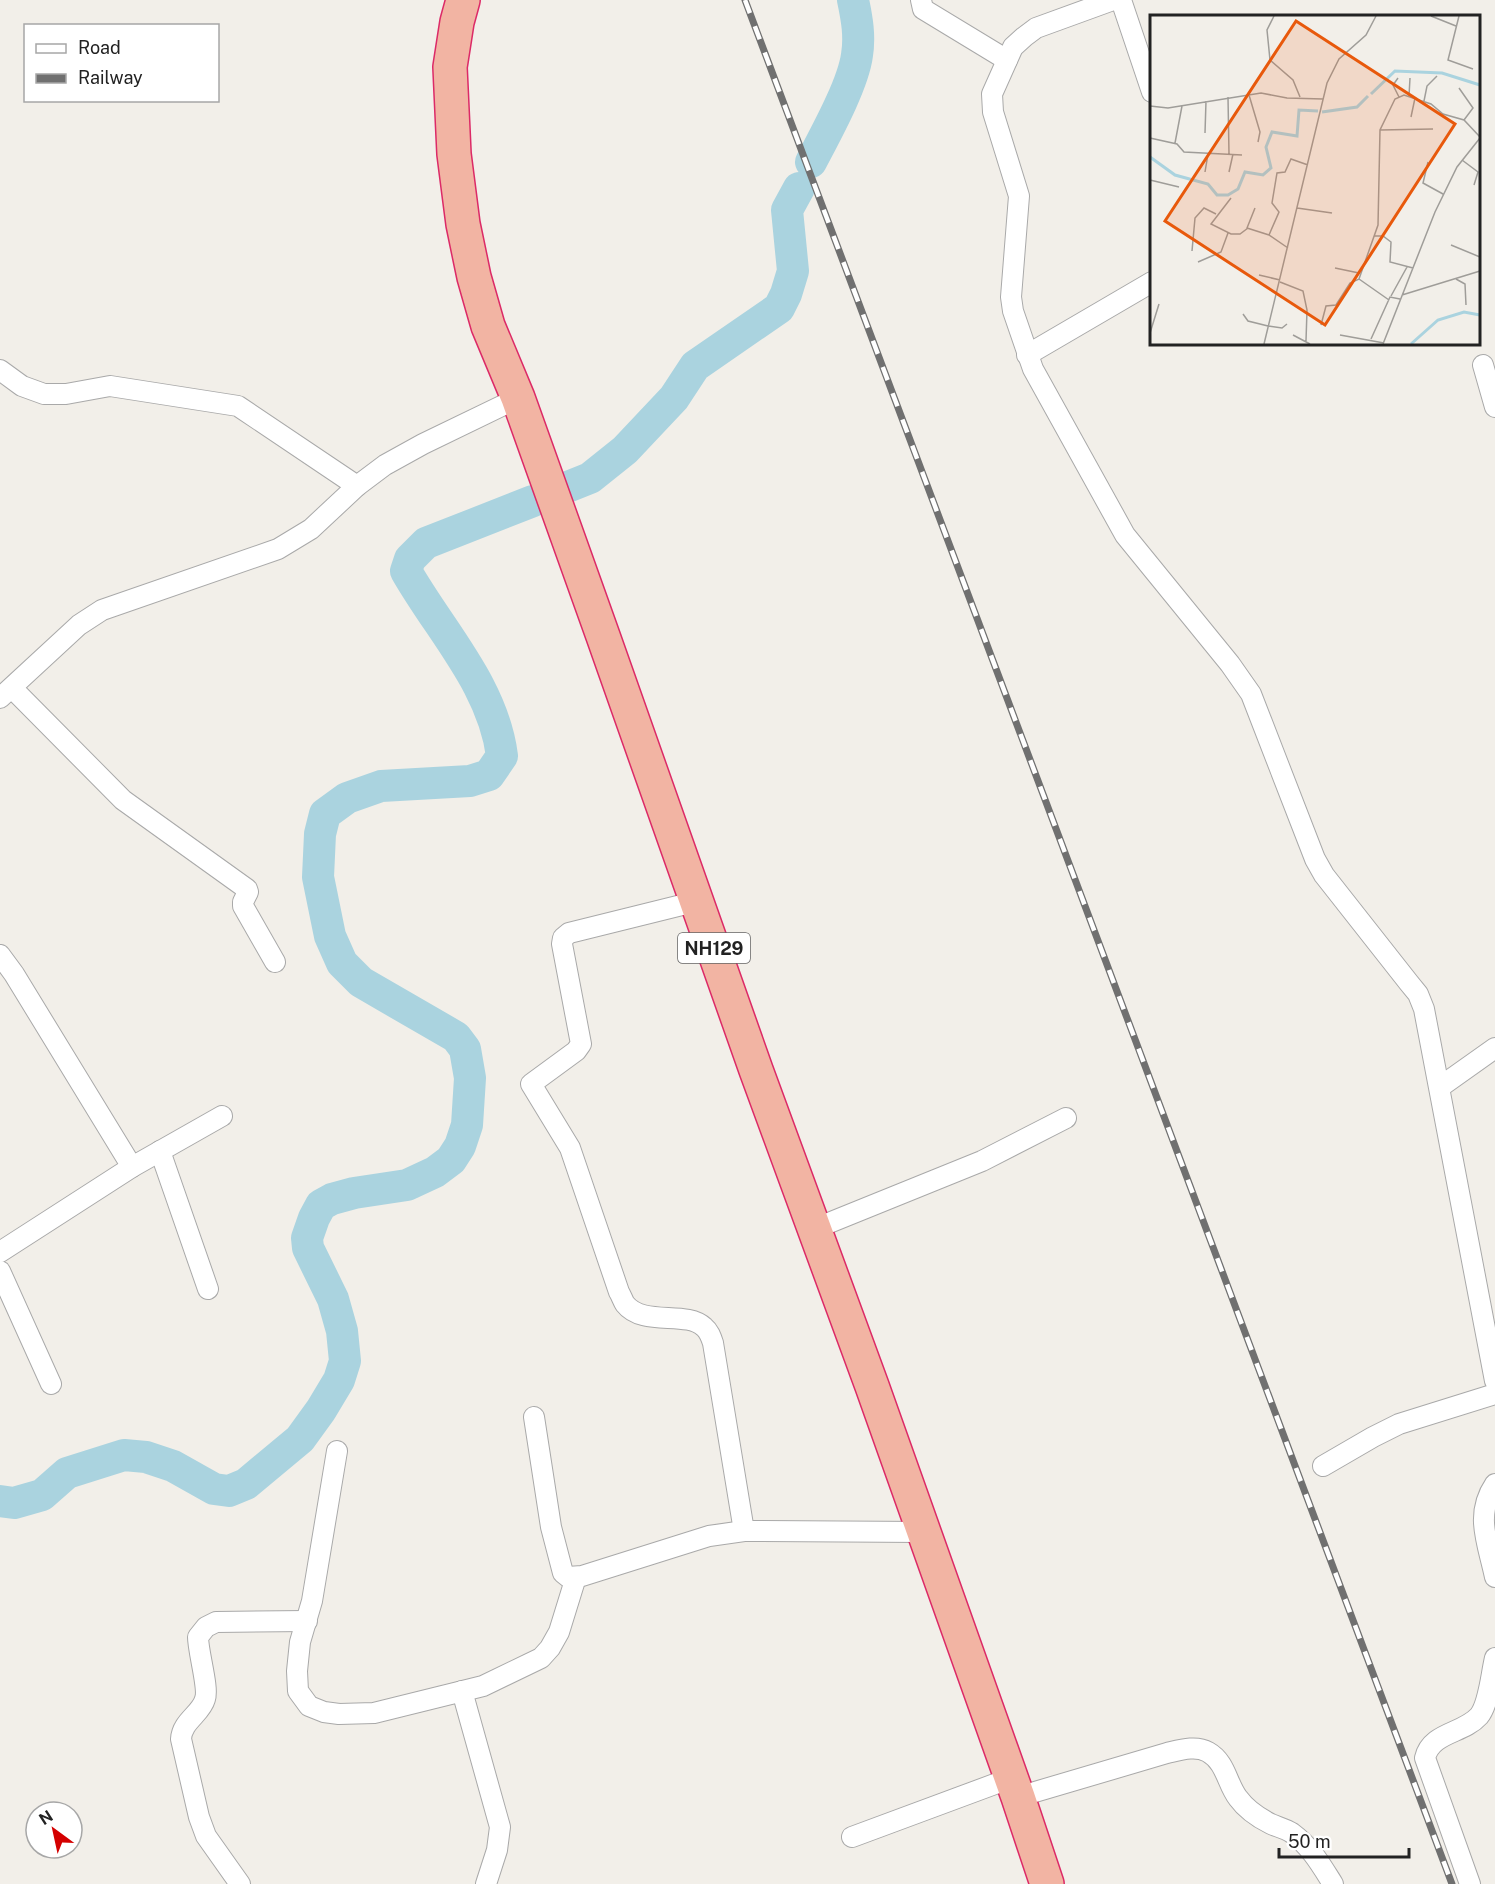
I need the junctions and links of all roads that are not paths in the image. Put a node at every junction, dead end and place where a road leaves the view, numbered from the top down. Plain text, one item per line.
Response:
1 (463, 0) edge
2 (921, 0) edge
3 (1113, 0) edge
4 (1121, 0) edge
5 (1070, 7) edge
6 (1007, 60) junction
7 (1150, 86) edge
8 (1150, 283) edge
9 (1027, 355) junction
10 (1483, 365) dead end
11 (0, 370) edge
12 (518, 398) junction
13 (1495, 407) edge
14 (357, 486) junction
15 (6, 693) edge
16 (698, 901) junction
17 (0, 955) edge
18 (275, 962) dead end
19 (1495, 1048) edge
20 (1440, 1087) junction
21 (222, 1116) dead end
22 (1066, 1118) dead end
23 (160, 1151) junction
24 (132, 1167) junction
25 (814, 1229) junction
26 (0, 1252) edge
27 (0, 1271) edge
28 (208, 1289) dead end
29 (1495, 1381) edge
30 (51, 1384) dead end
31 (1495, 1394) edge
32 (534, 1417) dead end
33 (337, 1451) dead end
34 (1323, 1466) dead end
35 (1495, 1484) edge
36 (744, 1531) junction
37 (923, 1532) junction
38 (576, 1577) junction
39 (1495, 1577) edge
40 (307, 1621) junction
41 (1495, 1658) edge
42 (462, 1691) junction
43 (1015, 1787) junction
44 (852, 1837) dead end
45 (240, 1884) edge
46 (486, 1884) edge
47 (1047, 1884) edge
48 (1333, 1884) edge
49 (1470, 1884) edge

1 - 12 highway, NH129
2 - 6 street
3 - 5 street
4 - 7 street
5 - 6 street
6 - 9 street
8 - 9 street
9 - 20 street
10 - 13 street
11 - 14 street
12 - 14 street
12 - 16 highway, NH129
14 - 15 street
15 - 18 street
16 - 25 highway, NH129
16 - 36 street
17 - 24 street
19 - 20 street
20 - 29 street
21 - 23 street
22 - 25 street
23 - 24 street
23 - 28 street
24 - 26 street
25 - 37 highway, NH129
27 - 30 street
31 - 34 street
32 - 38 street
33 - 40 street
35 - 39 street
36 - 37 street
36 - 38 street
37 - 43 highway, NH129
38 - 42 street
40 - 42 street
40 - 45 street
41 - 49 street
42 - 46 street
43 - 44 street
43 - 47 highway, NH129
43 - 48 street

